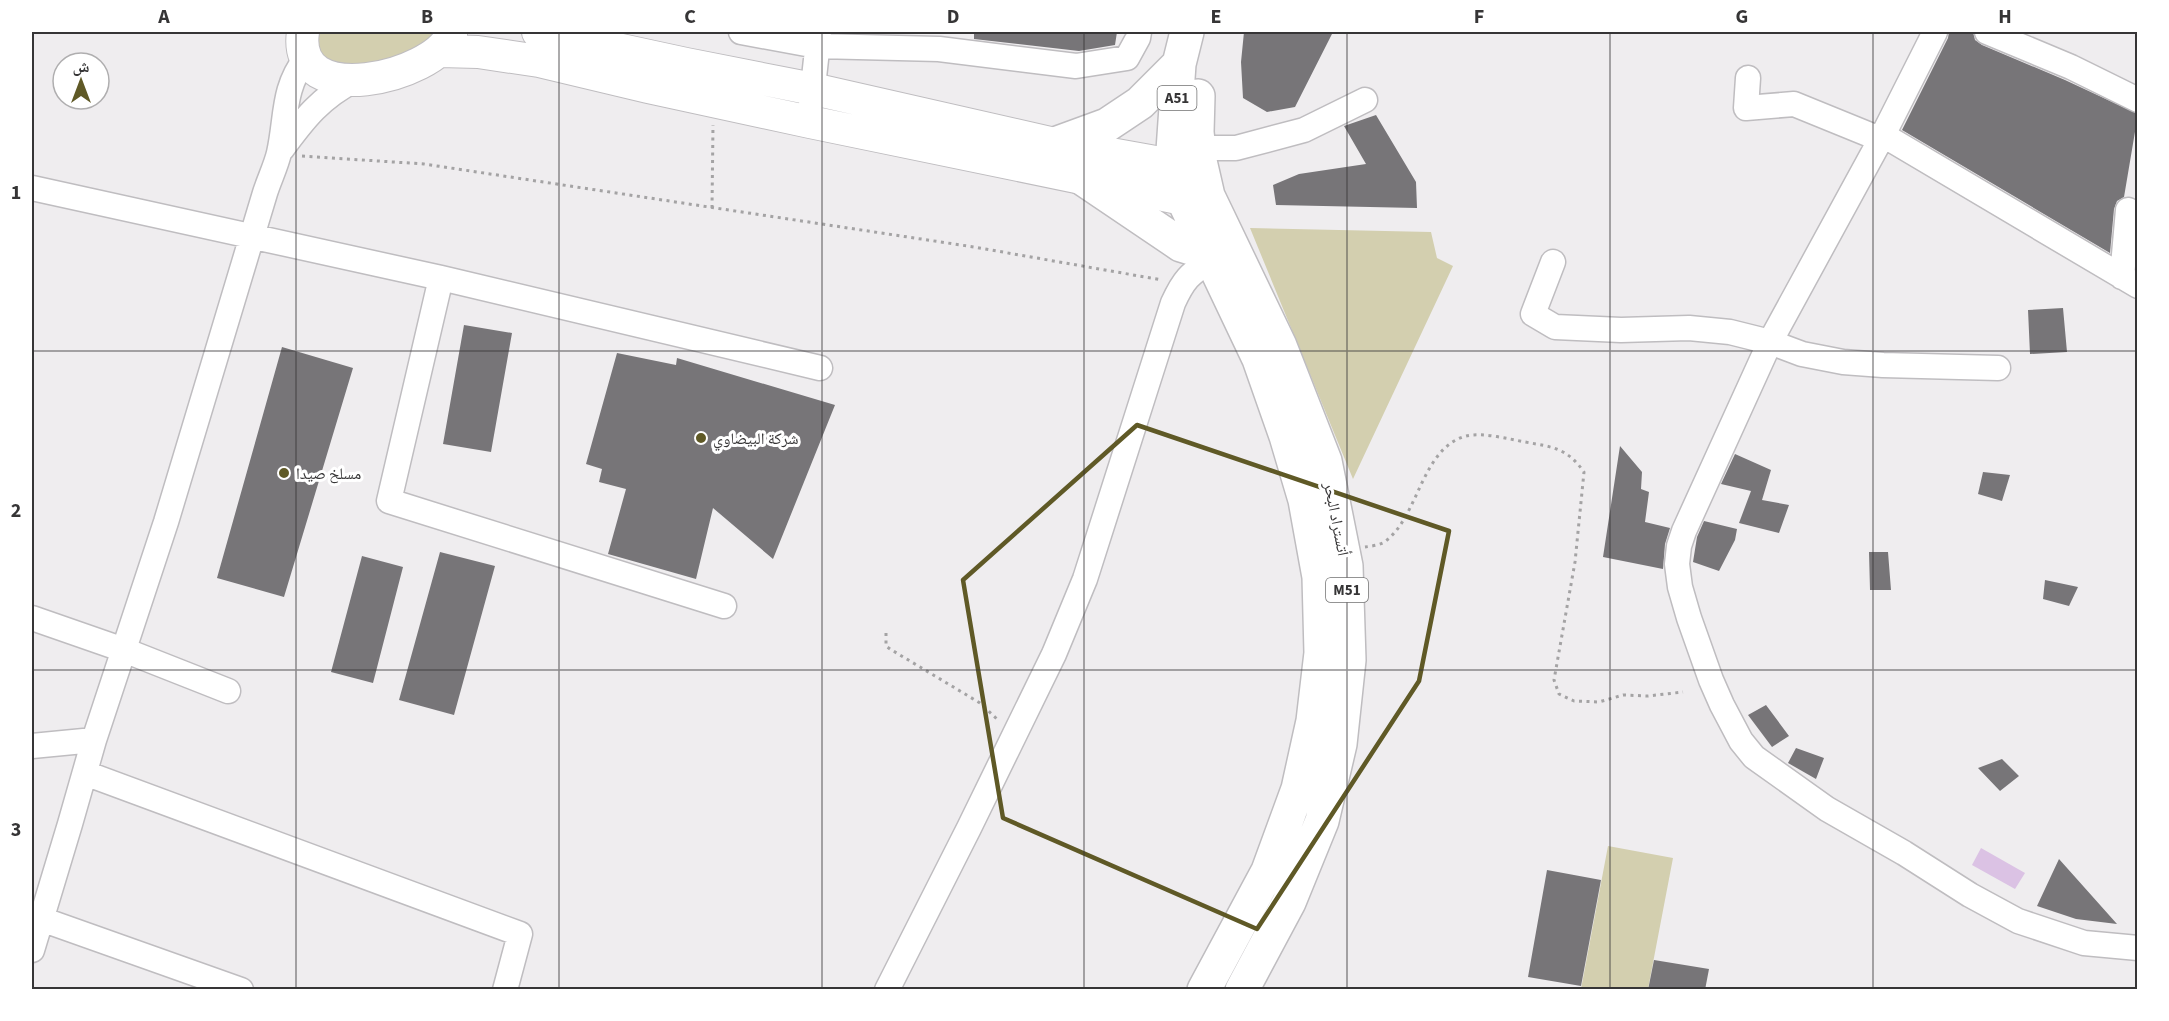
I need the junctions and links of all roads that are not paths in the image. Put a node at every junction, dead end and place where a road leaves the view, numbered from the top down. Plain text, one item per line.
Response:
1 (277, 32) edge
2 (538, 32) edge
3 (741, 32) edge
4 (1139, 32) edge
5 (1188, 32) edge
6 (1198, 32) edge
7 (1935, 32) edge
8 (1987, 32) edge
9 (818, 39) edge
10 (446, 41) edge
11 (304, 46) edge
12 (1179, 64) junction
13 (1748, 78) dead end
14 (355, 80) junction
15 (813, 89) junction
16 (1365, 100) dead end
17 (2138, 100) edge
18 (810, 122) junction
19 (1882, 137) junction
20 (1055, 144) junction
21 (279, 154) junction
22 (1190, 158) junction
23 (1079, 176) junction
24 (32, 188) edge
25 (1195, 197) junction
26 (2128, 210) dead end
27 (253, 236) junction
28 (1209, 257) junction
29 (1553, 262) dead end
30 (441, 278) junction
31 (2130, 281) edge
32 (1770, 342) junction
33 (820, 368) dead end
34 (1998, 368) dead end
35 (724, 606) dead end
36 (32, 618) edge
37 (123, 650) junction
38 (228, 691) dead end
39 (94, 740) junction
40 (32, 746) edge
41 (84, 773) junction
42 (41, 919) junction
43 (2138, 948) edge
44 (32, 950) edge
45 (241, 990) edge
46 (505, 990) edge
47 (887, 990) edge
48 (1204, 990) edge
49 (1242, 990) edge

1 - 11 main road
2 - 15 main road
3 - 9 street
4 - 9 street
5 - 12 highway, A51
6 - 22 highway, A51
7 - 19 street
8 - 17 street
9 - 15 street
10 - 14 main road
10 - 18 main road
11 - 14 main road
11 - 21 street
12 - 20 highway
12 - 22 highway, A51
13 - 19 street
14 - 21 street
15 - 18 street
15 - 20 main road
16 - 22 street
18 - 23 main road
19 - 31 street
19 - 32 street
20 - 22 main road
21 - 27 street
22 - 25 highway, A51
23 - 25 main road
23 - 28 highway
24 - 27 street
25 - 28 highway, أتستراد البحر / M51
25 - 49 highway, أتستراد البحر / M51
26 - 31 street
27 - 30 street
27 - 37 street
28 - 47 street
28 - 48 highway, أتستراد البحر / M51
29 - 32 street
30 - 33 street
30 - 35 street
32 - 34 street
32 - 43 street
36 - 37 street
37 - 38 street
37 - 39 street
39 - 40 street
39 - 41 street
41 - 42 street
41 - 46 street
42 - 44 street
42 - 45 street

